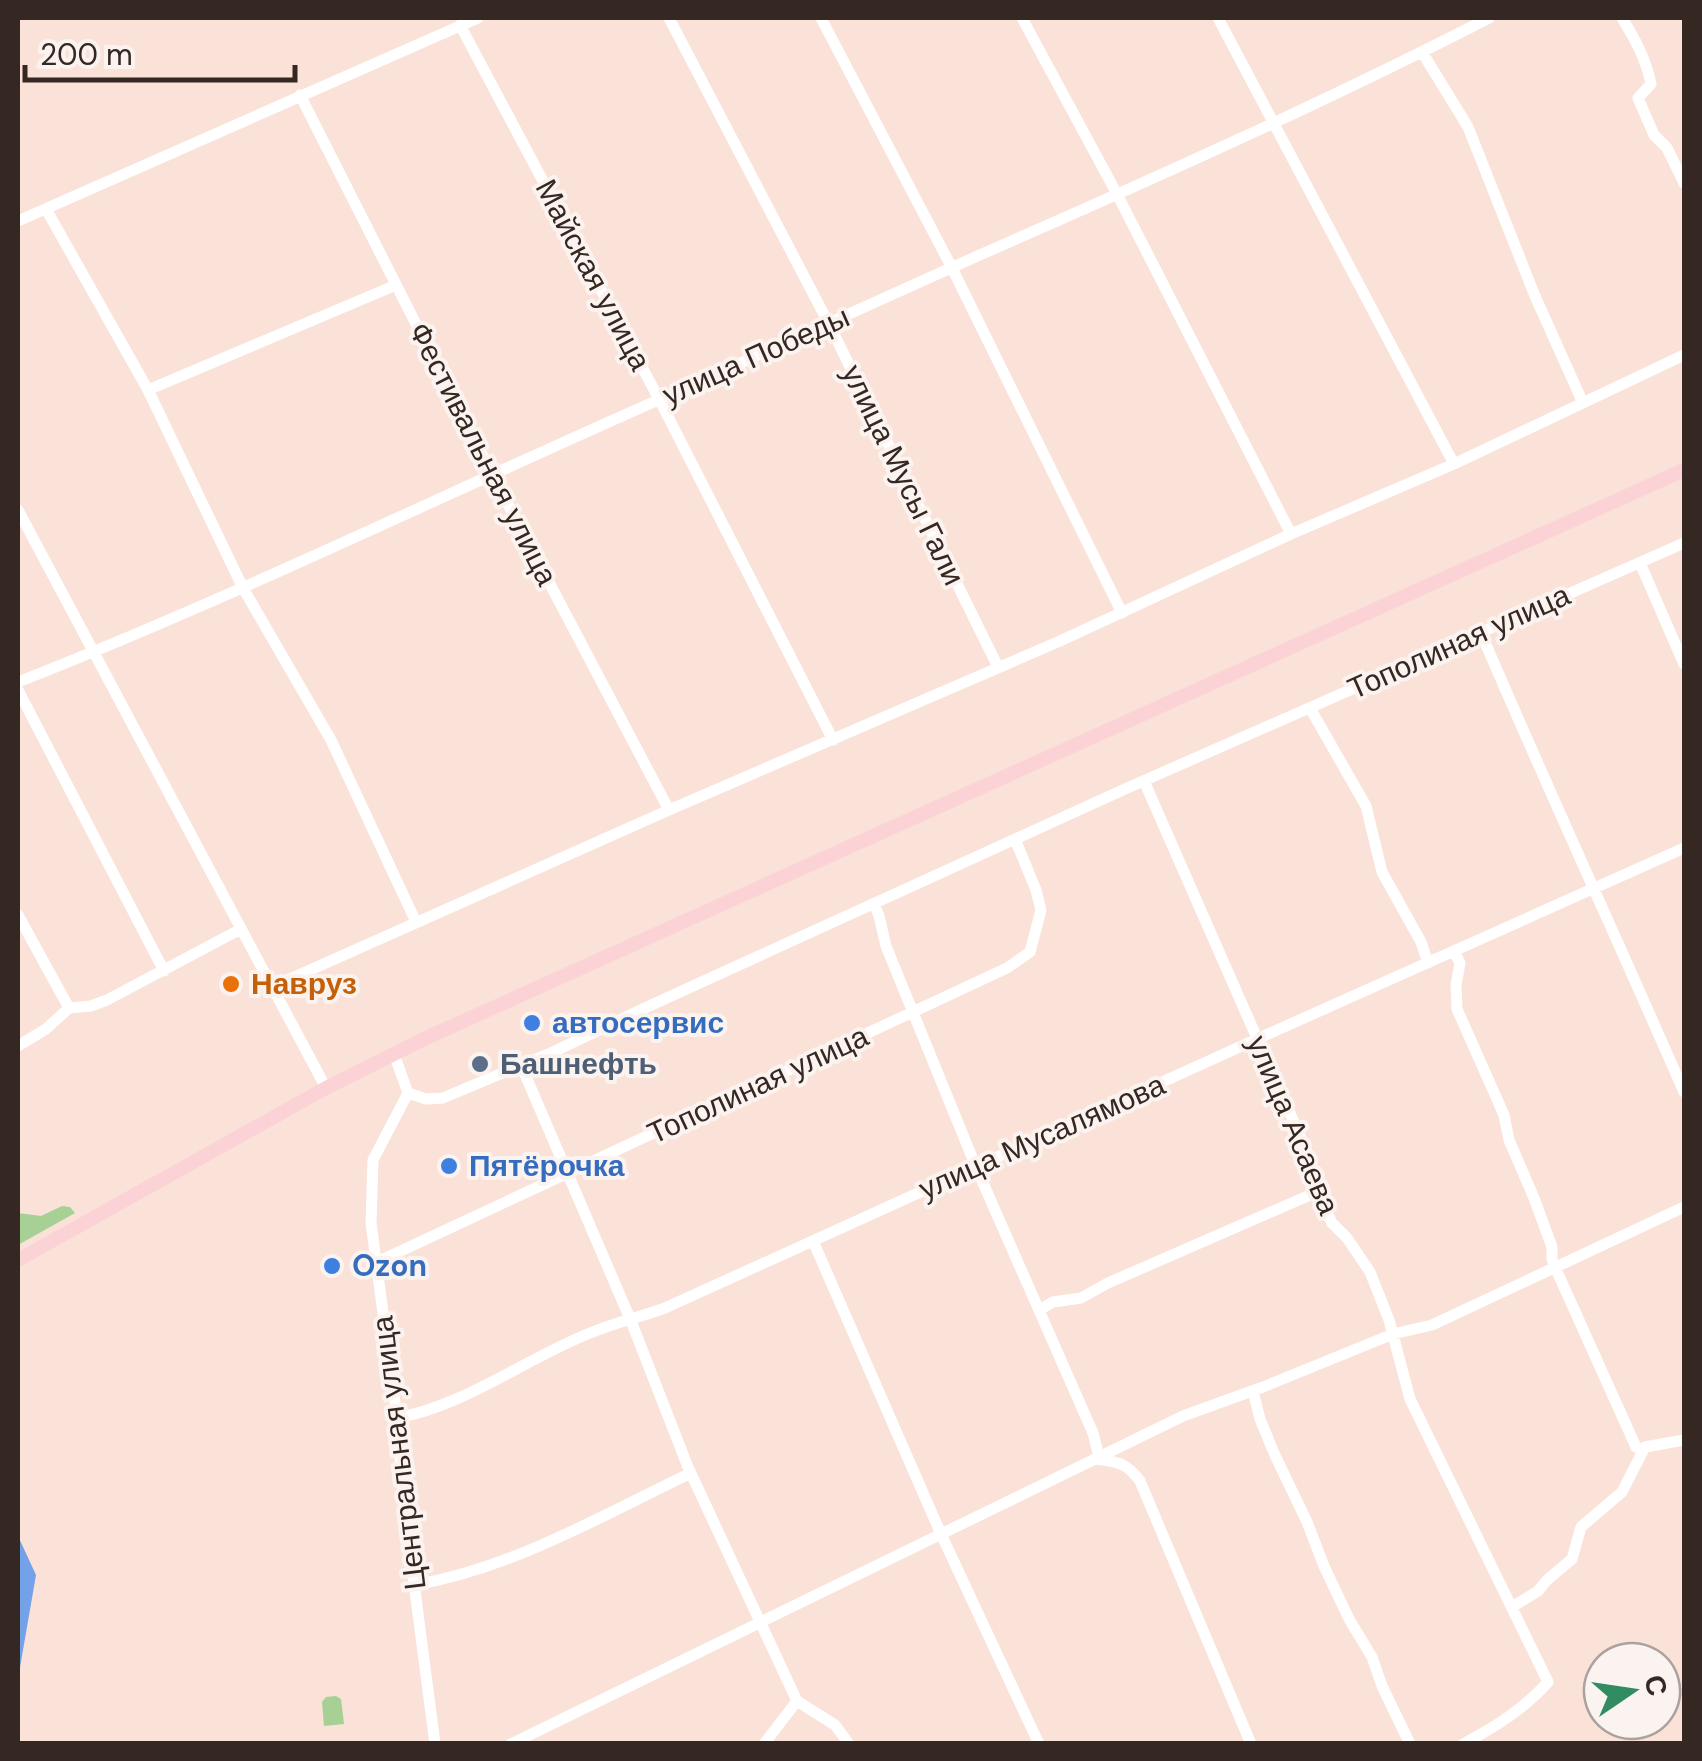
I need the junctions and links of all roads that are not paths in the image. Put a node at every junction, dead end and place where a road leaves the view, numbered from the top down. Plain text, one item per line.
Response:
1 (478, 18) edge
2 (668, 18) edge
3 (821, 18) edge
4 (1022, 18) edge
5 (1218, 18) edge
6 (1489, 18) edge
7 (1622, 18) edge
8 (460, 25) junction
9 (1422, 52) junction
10 (300, 95) junction
11 (1273, 124) junction
12 (1684, 183) edge
13 (1117, 194) junction
14 (46, 208) junction
15 (18, 221) edge
16 (952, 268) junction
17 (396, 285) junction
18 (829, 324) junction
19 (1684, 355) edge
20 (148, 390) junction
21 (659, 399) junction
22 (1583, 403) junction
23 (1454, 464) junction
24 (1684, 470) edge
25 (492, 474) junction
26 (18, 510) edge
27 (1291, 534) junction
28 (1684, 543) edge
29 (1640, 562) junction
30 (243, 588) junction
31 (1122, 613) junction
32 (1481, 632) junction
33 (92, 653) junction
34 (1684, 664) edge
35 (998, 667) junction
36 (18, 682) edge
37 (18, 690) edge
38 (1310, 708) junction
39 (833, 740) junction
40 (1144, 781) junction
41 (669, 810) junction
42 (1015, 839) junction
43 (1684, 848) edge
44 (1595, 888) junction
45 (874, 903) junction
46 (18, 915) edge
47 (416, 922) junction
48 (241, 929) junction
49 (1454, 952) junction
50 (1428, 963) junction
51 (164, 971) junction
52 (272, 987) junction
53 (69, 1008) junction
54 (912, 1014) junction
55 (1257, 1039) junction
56 (18, 1046) edge
57 (394, 1054) junction
58 (521, 1065) junction
59 (326, 1088) junction
60 (1684, 1092) edge
61 (408, 1093) junction
62 (976, 1167) junction
63 (567, 1174) junction
64 (1317, 1192) junction
65 (1684, 1207) edge
66 (813, 1241) junction
67 (18, 1260) edge
68 (376, 1263) junction
69 (1555, 1267) junction
70 (1038, 1310) junction
71 (631, 1321) junction
72 (1392, 1334) junction
73 (1253, 1390) junction
74 (396, 1418) junction
75 (1684, 1440) edge
76 (1643, 1451) junction
77 (1097, 1458) junction
78 (691, 1473) junction
79 (941, 1534) junction
80 (414, 1586) junction
81 (1512, 1608) junction
82 (762, 1622) junction
83 (796, 1701) junction
84 (435, 1744) edge
85 (511, 1744) edge
86 (764, 1744) edge
87 (850, 1744) edge
88 (1040, 1744) edge
89 (1251, 1744) edge
90 (1410, 1744) edge
91 (1463, 1744) edge

1 - 8 street
2 - 18 street, улица Мусы Гали
3 - 16 street
4 - 13 street
5 - 11 street
6 - 9 street, улица Победы
7 - 12 street
8 - 10 street
8 - 21 street, Майская улица
9 - 11 street, улица Победы
9 - 22 street
10 - 14 street
10 - 17 street, Фестивальная улица
11 - 13 street, улица Победы
11 - 23 street
13 - 16 street, улица Победы
13 - 27 street
14 - 15 street
14 - 20 street
16 - 18 street, улица Победы
16 - 31 street
17 - 20 street
17 - 25 street, Фестивальная улица
18 - 21 street, улица Победы
18 - 35 street, улица Мусы Гали
19 - 22 street
20 - 30 street
21 - 25 street, улица Победы
21 - 39 street, Майская улица
22 - 23 street
23 - 27 street
24 - 57 main road
25 - 30 street, улица Победы
25 - 41 street, Фестивальная улица
26 - 33 street
27 - 31 street
28 - 29 street, Тополиная улица
29 - 32 street, Тополиная улица
29 - 34 street
30 - 33 street, улица Победы
30 - 47 street
31 - 35 street
32 - 38 street, Тополиная улица
32 - 44 street
33 - 36 street, улица Победы
33 - 48 street
35 - 39 street
37 - 51 street
38 - 40 street, Тополиная улица
38 - 50 street
39 - 41 street
40 - 42 street, Тополиная улица
40 - 55 street, улица Асаева
41 - 47 street
42 - 45 street, Тополиная улица
42 - 54 street, Тополиная улица
43 - 44 street, улица Мусалямова
44 - 49 street, улица Мусалямова
44 - 60 street
45 - 54 street
45 - 58 street, Тополиная улица
46 - 53 street
47 - 52 street
48 - 51 street
48 - 52 street
49 - 50 street, улица Мусалямова
49 - 69 street
50 - 55 street, улица Мусалямова
51 - 53 street
52 - 59 street
53 - 56 street
54 - 62 street
54 - 63 street, Тополиная улица
55 - 62 street, улица Мусалямова
55 - 64 street, улица Асаева
57 - 59 main road
57 - 61 street
58 - 61 street, Тополиная улица
58 - 63 street
59 - 67 main road
61 - 68 street, Центральная улица
62 - 66 street, улица Мусалямова
62 - 70 street
63 - 68 street, Тополиная улица
63 - 71 street
64 - 70 street
64 - 72 street, улица Асаева
65 - 69 street
66 - 71 street, улица Мусалямова
66 - 79 street
68 - 74 street, Центральная улица
69 - 72 street
69 - 76 street
70 - 77 street
71 - 74 street, улица Мусалямова
71 - 78 street
72 - 73 street
72 - 81 street, улица Асаева
73 - 77 street
73 - 90 street
74 - 80 street, Центральная улица
75 - 76 street
76 - 81 street
77 - 79 street
77 - 89 street
78 - 80 street
78 - 82 street
79 - 82 street
79 - 88 street
80 - 84 street, Центральная улица
81 - 91 street, улица Асаева
82 - 83 street
82 - 85 street
83 - 86 street
83 - 87 street

